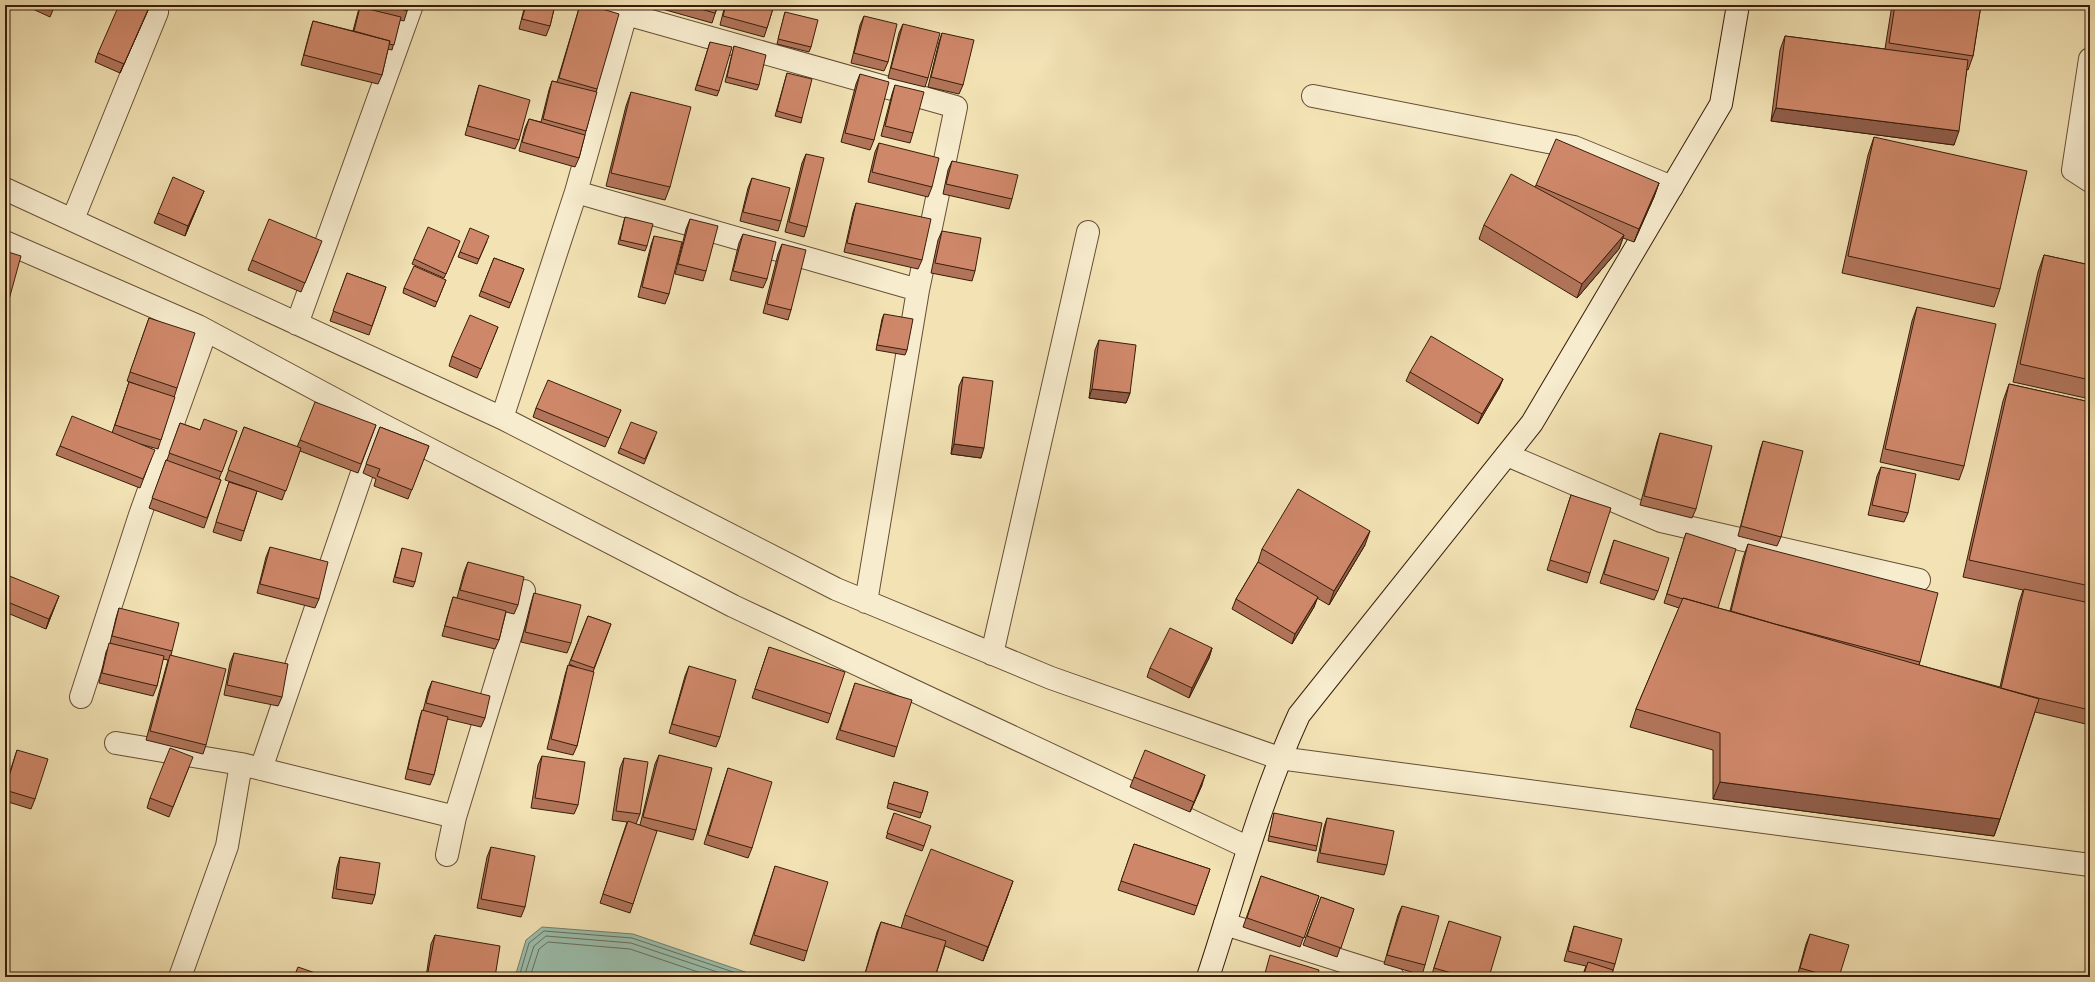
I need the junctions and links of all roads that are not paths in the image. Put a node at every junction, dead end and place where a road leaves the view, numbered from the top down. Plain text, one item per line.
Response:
1 (152, 5) edge
2 (412, 5) edge
3 (602, 5) edge
4 (1738, 5) edge
5 (628, 10) edge
6 (2090, 59) edge
7 (1313, 96) dead end
8 (2090, 181) edge
9 (1672, 187) junction
10 (5, 189) edge
11 (576, 192) junction
12 (73, 220) junction
13 (1088, 232) dead end
14 (5, 242) edge
15 (918, 290) junction
16 (297, 324) junction
17 (206, 331) junction
18 (502, 418) junction
19 (379, 423) junction
20 (1507, 455) junction
21 (1919, 580) dead end
22 (524, 591) edge
23 (866, 602) junction
24 (992, 654) junction
25 (81, 697) dead end
26 (116, 743) dead end
27 (1279, 758) junction
28 (251, 767) junction
29 (455, 817) junction
30 (1247, 847) junction
31 (447, 855) dead end
32 (2090, 865) edge
33 (1225, 924) junction
34 (180, 977) edge
35 (1208, 977) edge
36 (1393, 977) edge

1 - 12 street
2 - 16 street
3 - 5 street
4 - 9 street
5 - 11 street
5 - 15 street
6 - 8 street
7 - 9 street
9 - 20 street
10 - 12 street
11 - 15 street
11 - 18 street
12 - 16 street
13 - 24 street
14 - 17 street
15 - 23 street
16 - 18 street
17 - 19 street
17 - 25 street
18 - 23 street
19 - 28 street
19 - 30 street
20 - 21 street
20 - 27 street
22 - 29 street
23 - 24 street
24 - 27 street
26 - 28 street
27 - 30 street
27 - 32 street
28 - 29 street
28 - 34 street
29 - 31 street
30 - 33 street
33 - 35 street
33 - 36 street

